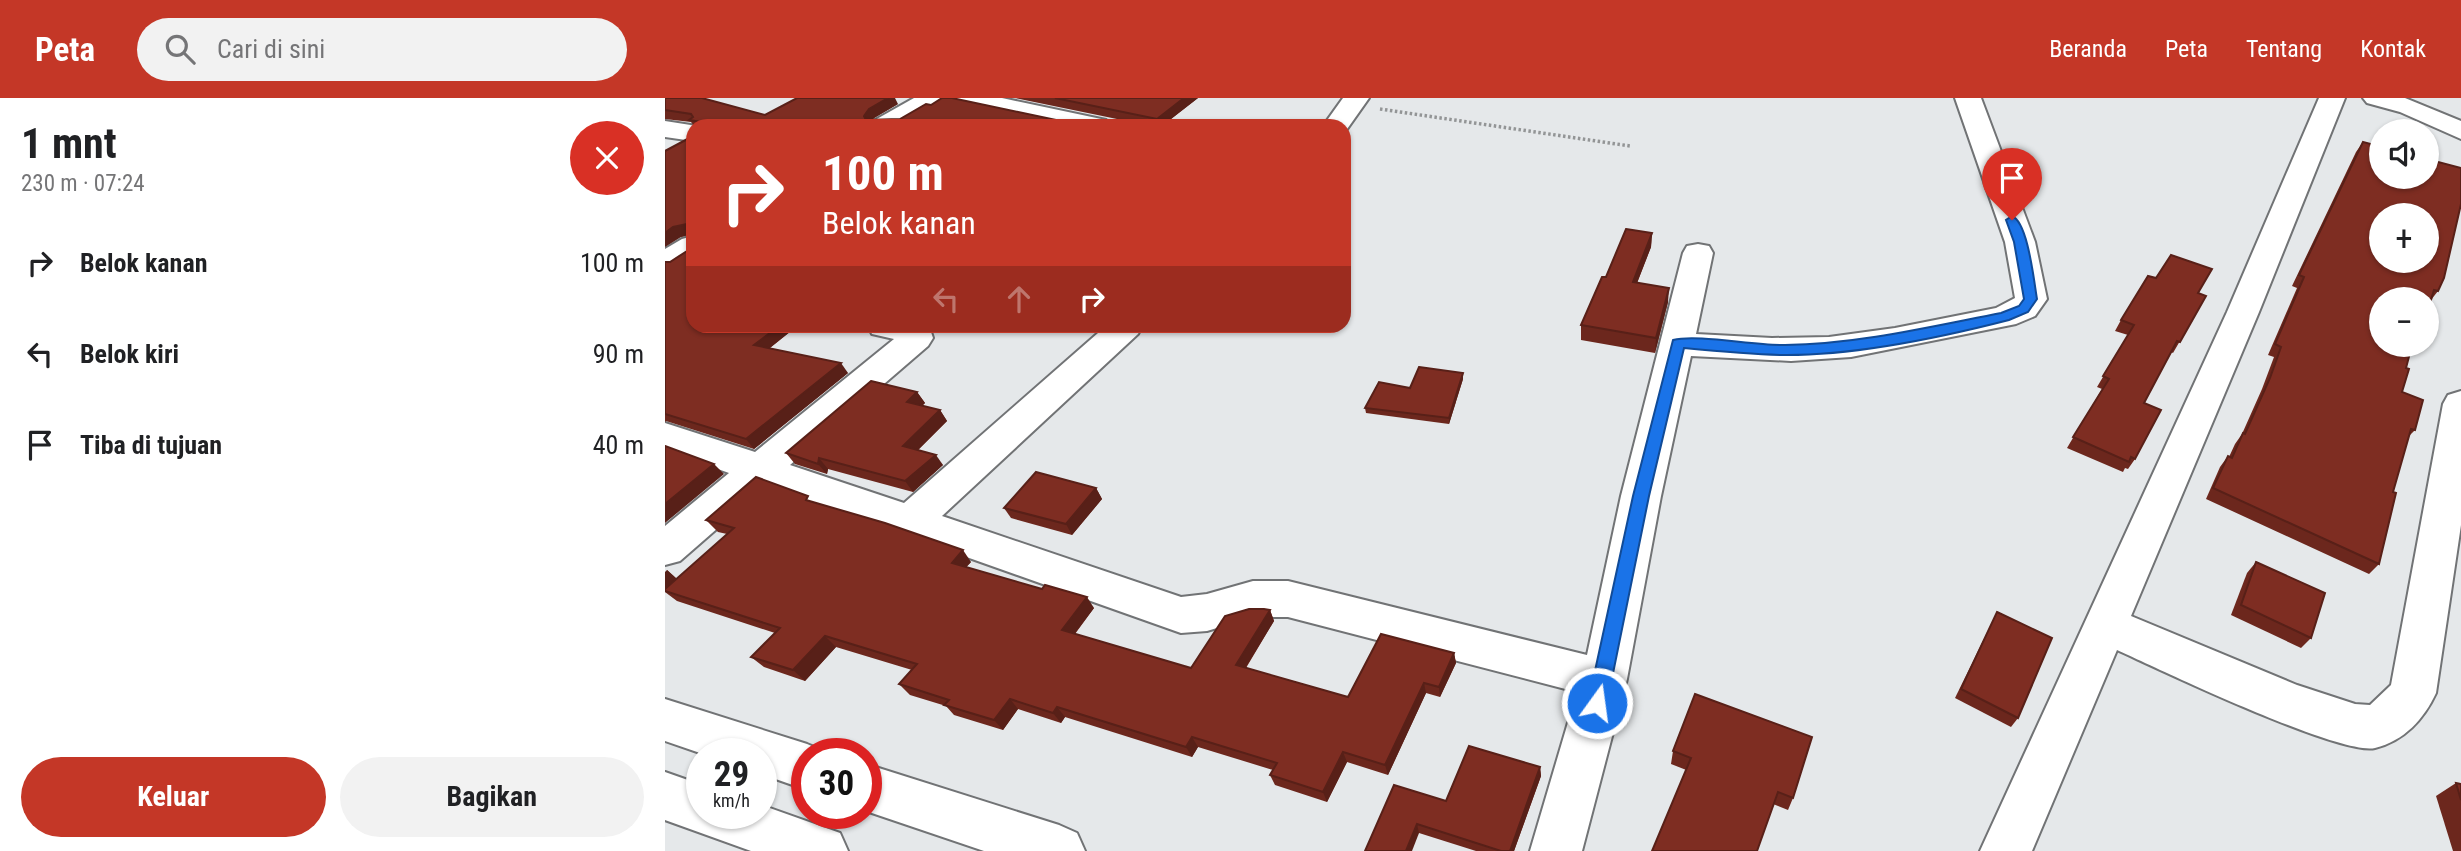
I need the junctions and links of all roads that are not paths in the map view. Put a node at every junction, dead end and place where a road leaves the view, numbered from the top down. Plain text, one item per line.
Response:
1 (932, 98) edge
2 (966, 98) edge
3 (1968, 98) edge
4 (2332, 98) edge
5 (2376, 98) edge
6 (1354, 101) edge
7 (2448, 102) dead end
8 (2409, 107) junction
9 (896, 119) edge
10 (1064, 119) edge
11 (1341, 119) edge
12 (665, 129) edge
13 (2461, 131) edge
14 (686, 132) edge
15 (686, 249) edge
16 (1699, 253) dead end
17 (665, 262) edge
18 (916, 333) edge
19 (1118, 333) edge
20 (1678, 344) junction
21 (2461, 404) edge
22 (665, 436) edge
23 (761, 468) junction
24 (909, 522) junction
25 (665, 549) edge
26 (2105, 625) junction
27 (1604, 679) junction
28 (665, 720) edge
29 (791, 762) edge
30 (882, 792) edge
31 (665, 796) edge
32 (686, 803) edge
33 (759, 829) edge
34 (822, 851) edge
35 (1059, 851) edge
36 (1556, 851) edge
37 (2006, 851) edge

1 - 9 street
2 - 10 street
3 - 20 street
4 - 26 street
5 - 8 street
6 - 11 street
7 - 8 street
8 - 13 street
12 - 14 street
15 - 17 street
16 - 20 street
18 - 23 street
19 - 24 street
20 - 27 street
21 - 26 street
22 - 23 street
23 - 24 street
23 - 25 street
24 - 27 street
26 - 37 street
27 - 36 street
28 - 29 street
30 - 35 street
31 - 32 street
33 - 34 street

